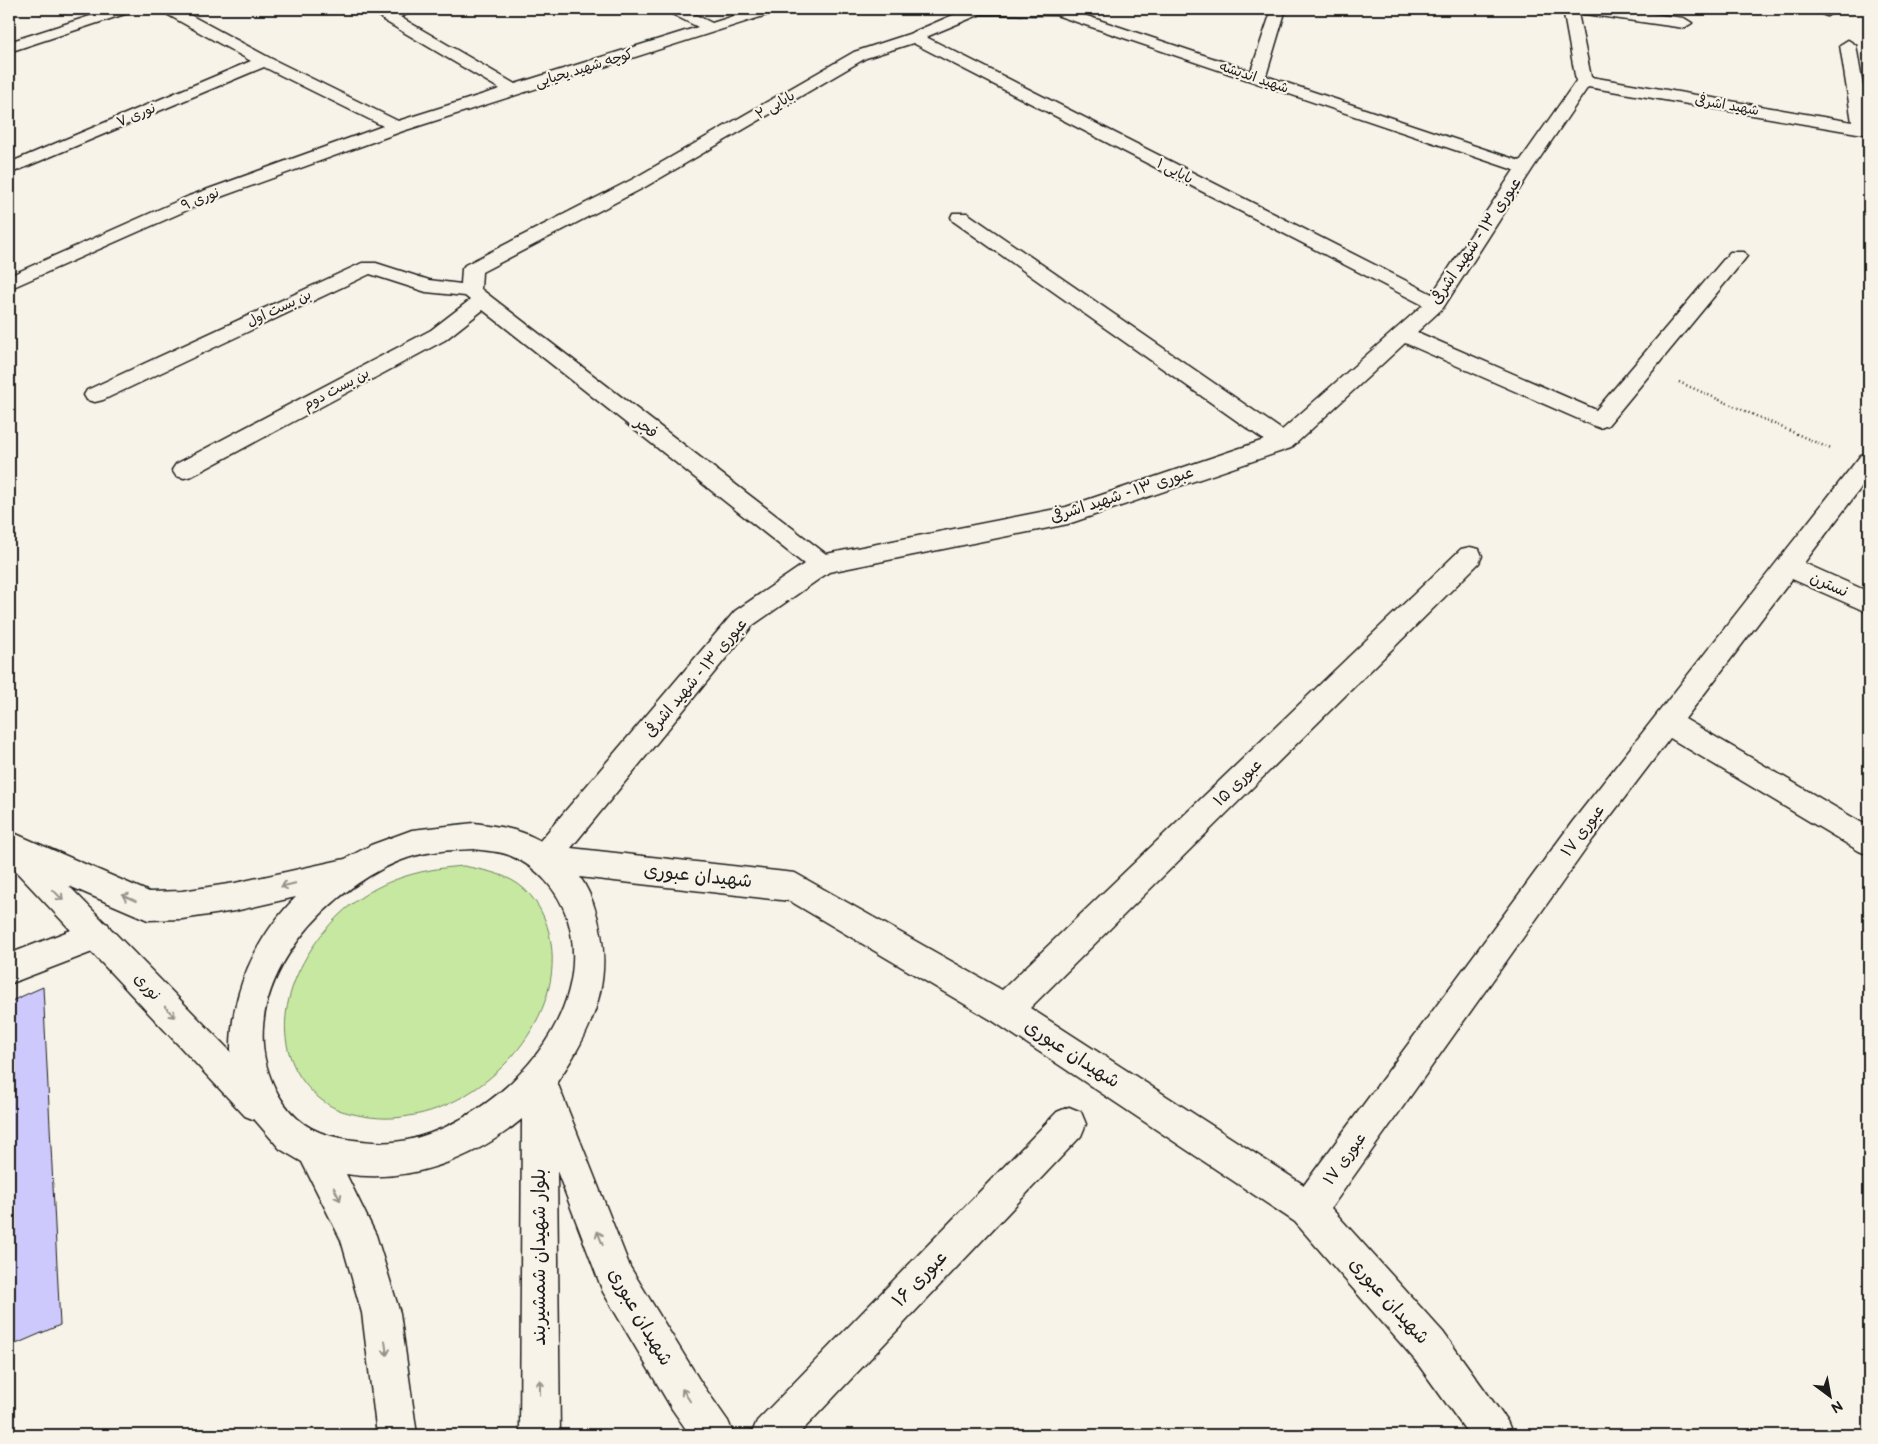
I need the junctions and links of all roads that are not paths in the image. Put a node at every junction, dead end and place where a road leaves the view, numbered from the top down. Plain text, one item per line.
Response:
1 (126, 9) edge
2 (168, 9) edge
3 (407, 9) edge
4 (672, 9) edge
5 (771, 9) edge
6 (979, 9) edge
7 (1278, 9) edge
8 (1570, 9) edge
9 (1582, 9) edge
10 (1028, 10) edge
11 (1684, 23) dead end
12 (711, 28) junction
13 (914, 37) junction
14 (1848, 45) dead end
15 (9, 47) edge
16 (264, 60) junction
17 (1257, 78) junction
18 (1584, 81) junction
19 (513, 90) junction
20 (397, 127) junction
21 (1866, 129) edge
22 (1524, 168) junction
23 (9, 169) edge
24 (960, 217) dead end
25 (1737, 256) dead end
26 (9, 284) edge
27 (477, 296) junction
28 (1436, 304) junction
29 (1403, 334) junction
30 (95, 395) dead end
31 (1283, 442) junction
32 (1868, 463) edge
33 (184, 470) dead end
34 (1470, 556) dead end
35 (822, 564) junction
36 (1789, 567) junction
37 (1869, 603) edge
38 (1667, 722) junction
39 (1869, 842) edge
40 (11, 845) edge
41 (544, 859) junction
42 (352, 870) junction
43 (96, 935) junction
44 (9, 969) edge
45 (1005, 1010) junction
46 (539, 1078) junction
47 (1069, 1124) dead end
48 (280, 1128) junction
49 (315, 1151) junction
50 (1308, 1210) junction
51 (398, 1435) edge
52 (540, 1435) edge
53 (714, 1435) edge
54 (771, 1435) edge
55 (1493, 1435) edge

1 - 15 street
2 - 16 street
3 - 19 street
4 - 12 street
5 - 12 street, کوچه شهید یحیایی
6 - 10 street, شهید اندیشه
6 - 13 street, بابایی ۲
7 - 17 street
8 - 18 street
9 - 11 street
10 - 17 street, شهید اندیشه
12 - 19 street, کوچه شهید یحیایی
13 - 27 street, بابایی ۲
13 - 28 street, بابایی ۱
14 - 21 street
16 - 20 street
16 - 23 street, نوری ۷
17 - 22 street, شهید اندیشه
18 - 21 street, شهید اشرفی
18 - 22 street, عبوری ۱۳ - شهید اشرفی
19 - 20 street, کوچه شهید یحیایی
20 - 26 street, نوری ۹
22 - 28 street, عبوری ۱۳ - شهید اشرفی
24 - 31 street
25 - 29 street
27 - 30 street, بن بست اول
27 - 33 street, بن بست دوم
27 - 35 street, فجر
28 - 29 street, عبوری ۱۳ - شهید اشرفی
29 - 31 street, عبوری ۱۳ - شهید اشرفی
31 - 35 street, عبوری ۱۳ - شهید اشرفی
32 - 36 street, عبوری ۱۷
34 - 45 street, عبوری ۱۵
35 - 41 street, عبوری ۱۳ - شهید اشرفی
36 - 37 street, نسترن
36 - 38 street, عبوری ۱۷
38 - 39 street
38 - 50 street, عبوری ۱۷
42 -> 40 street, نوری
40 -> 43 street, نوری
41 - 42 street
41 - 45 street, شهیدان عبوری
41 - 46 street
42 - 48 street
43 - 44 street
43 -> 48 street, نوری
45 - 50 street, شهیدان عبوری
46 - 49 street
52 -> 46 street, بلوار شهیدان شمشیربند
53 -> 46 street, شهیدان عبوری
47 - 54 street, عبوری ۱۶
48 - 49 street
49 -> 51 street
50 - 55 street, شهیدان عبوری

